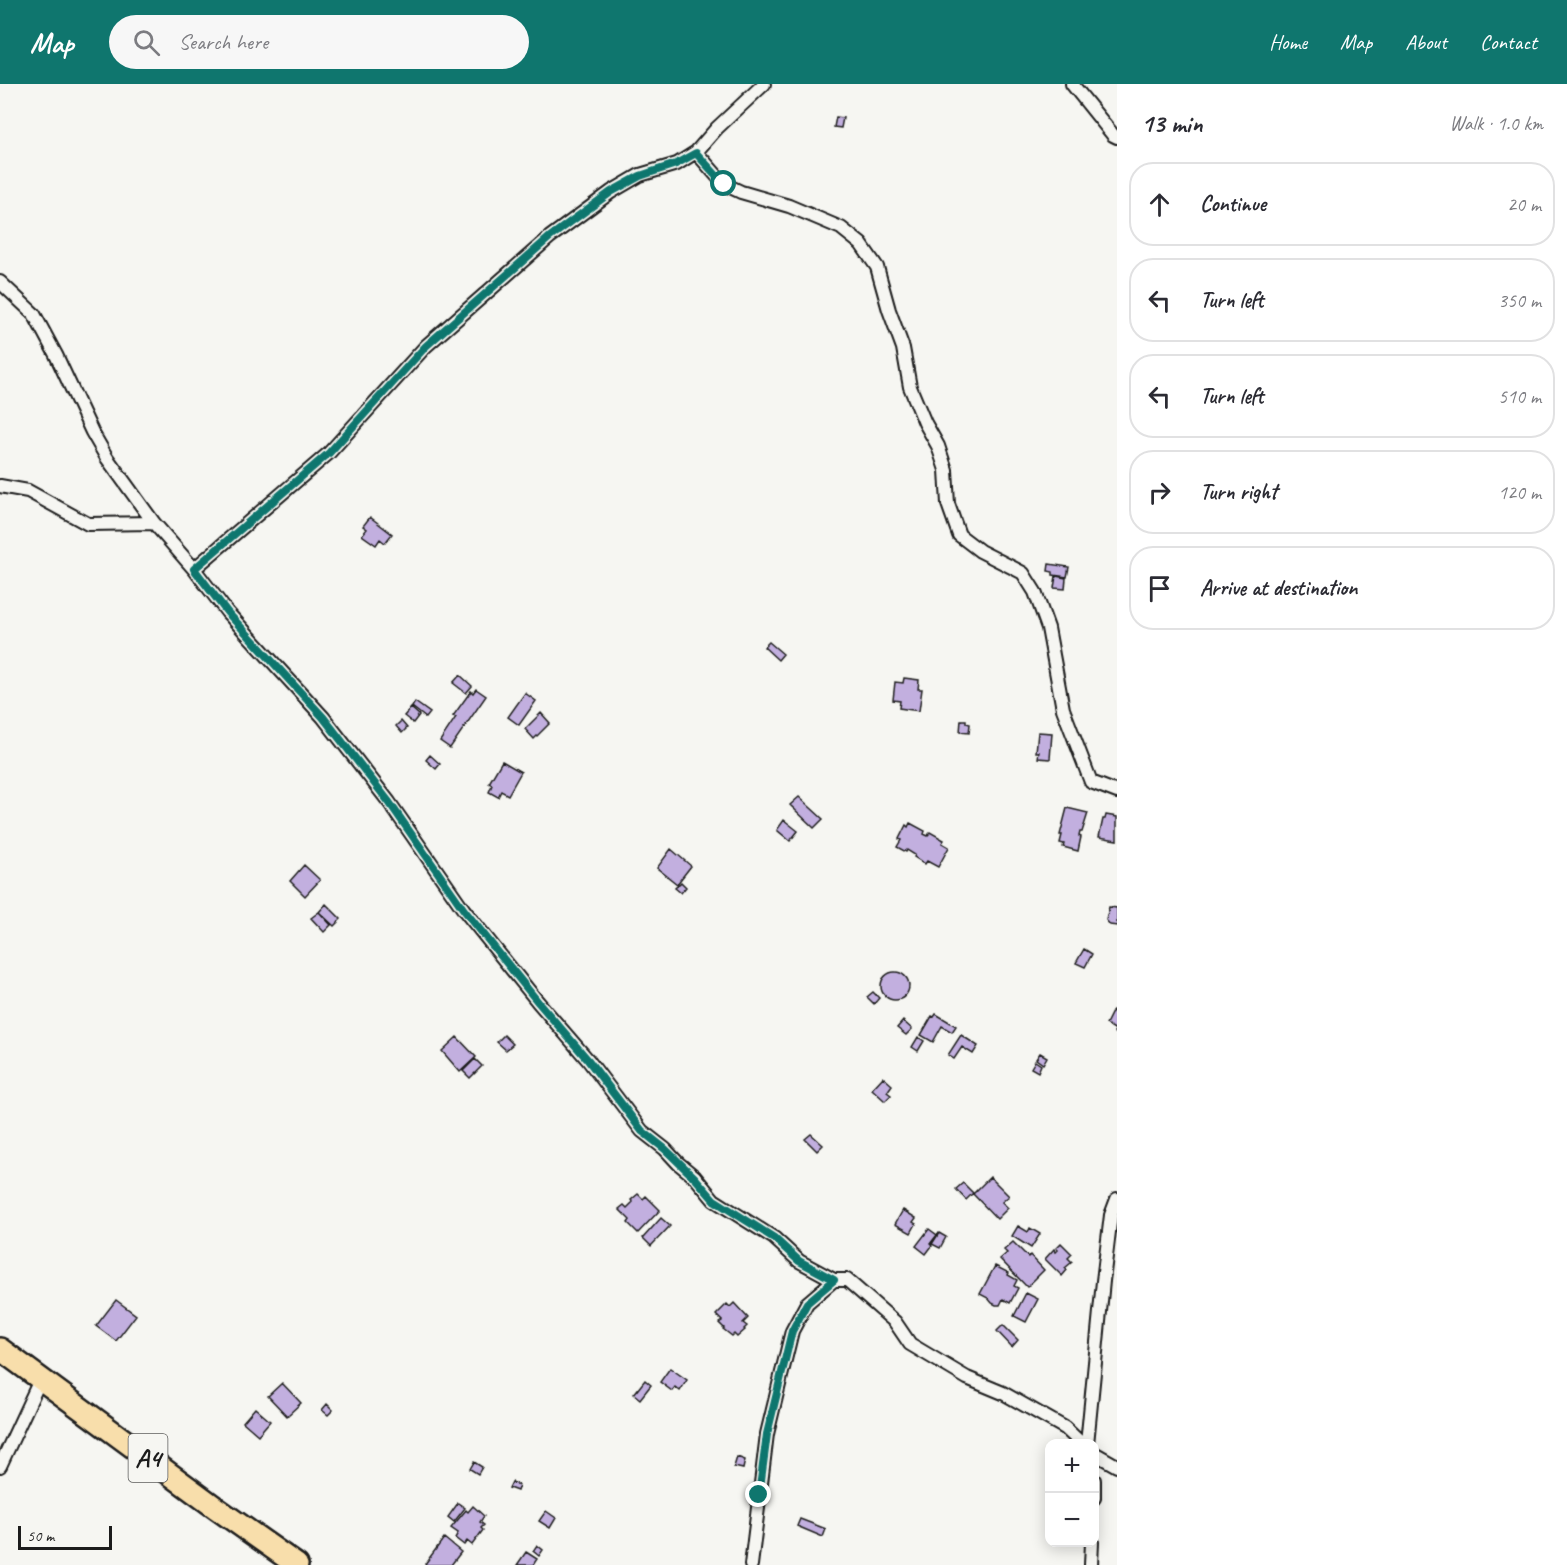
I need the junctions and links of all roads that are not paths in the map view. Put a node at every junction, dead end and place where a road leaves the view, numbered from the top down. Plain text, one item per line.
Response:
1 (764, 84) edge
2 (1072, 84) edge
3 (1117, 137) edge
4 (696, 153) junction
5 (0, 282) edge
6 (0, 486) edge
7 (154, 524) junction
8 (194, 569) junction
9 (1117, 792) edge
10 (1117, 1198) edge
11 (834, 1280) junction
12 (0, 1349) edge
13 (40, 1380) junction
14 (1077, 1439) edge
15 (1087, 1439) edge
16 (1099, 1455) edge
17 (0, 1466) edge
18 (1117, 1466) edge
19 (1092, 1547) edge
20 (297, 1565) edge
21 (751, 1565) edge
22 (1091, 1565) edge

1 - 4 street
2 - 3 street
4 - 8 street
4 - 9 street
5 - 7 street
6 - 7 street
7 - 8 street
8 - 11 street
10 - 15 street
11 - 14 street
11 - 21 street
12 - 13 highway, A4
13 - 17 street
13 - 20 highway, A4
16 - 18 street
19 - 22 street

